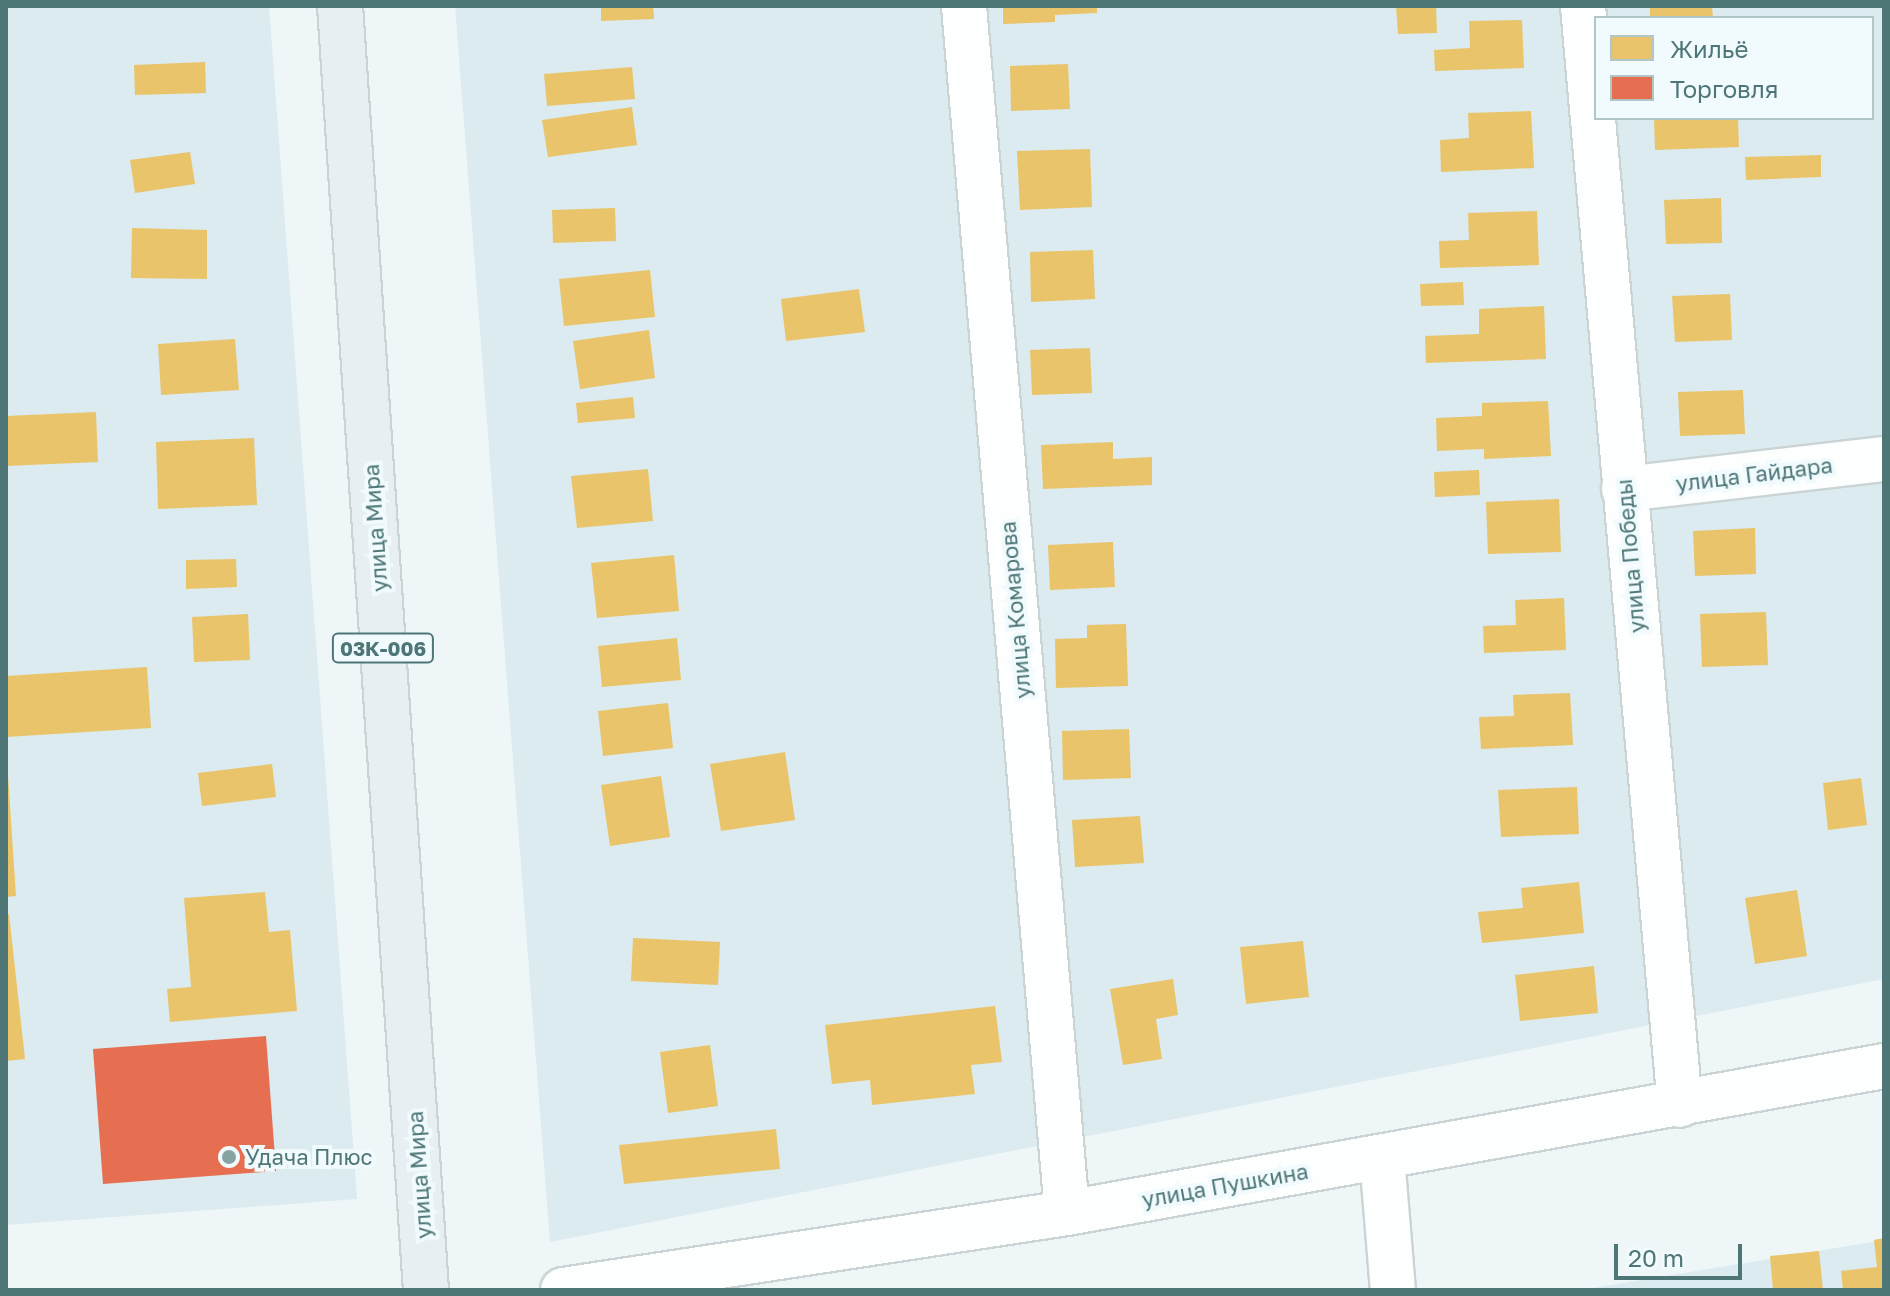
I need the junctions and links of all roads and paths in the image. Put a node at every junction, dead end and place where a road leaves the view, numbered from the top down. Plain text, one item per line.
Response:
1 (340, 6) edge
2 (964, 6) edge
3 (1583, 6) edge
4 (1884, 459) edge
5 (1624, 489) junction
6 (1884, 1066) edge
7 (1680, 1105) junction
8 (1382, 1157) junction
9 (1067, 1213) junction
10 (426, 1290) edge
11 (563, 1290) edge
12 (1393, 1290) edge

1 - 10 main road, улица Мира / 03К-006
2 - 9 street, улица Комарова
3 - 5 street, улица Победы
4 - 5 street, улица Гайдара
5 - 7 street, улица Победы
6 - 7 street, улица Пушкина
7 - 8 street, улица Пушкина
8 - 9 street, улица Пушкина
8 - 12 street
9 - 11 street, улица Пушкина

